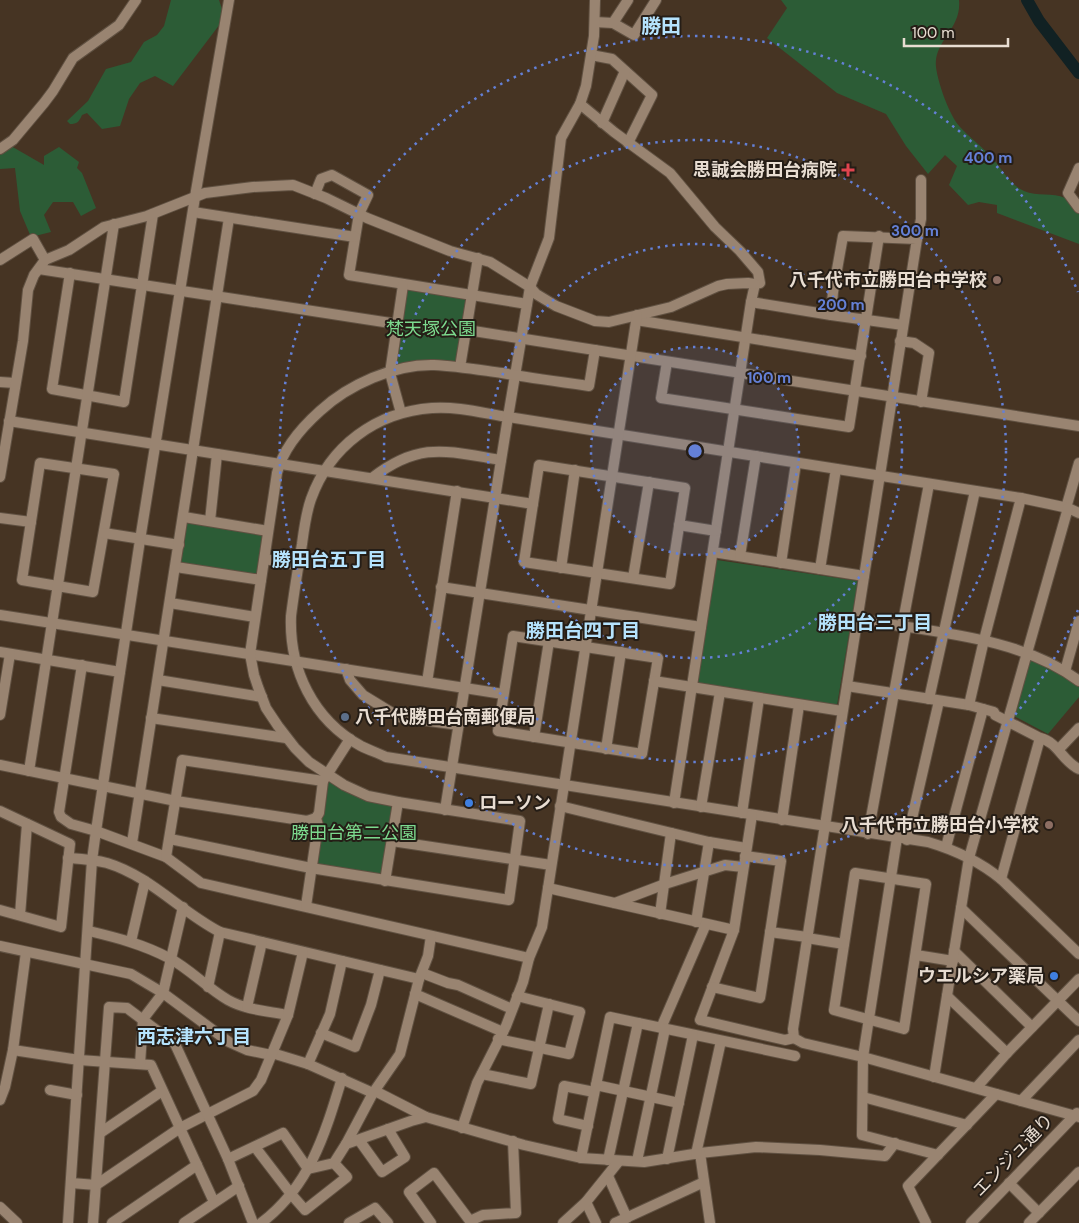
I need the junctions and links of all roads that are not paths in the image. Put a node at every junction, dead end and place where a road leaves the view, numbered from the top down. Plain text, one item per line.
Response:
1 (136, 0) edge
2 (229, 0) edge
3 (595, 0) edge
4 (628, 0) edge
5 (656, 0) edge
6 (595, 22) junction
7 (613, 23) junction
8 (591, 55) junction
9 (625, 70) junction
10 (580, 104) junction
11 (602, 123) junction
12 (628, 143) junction
13 (0, 150) edge
14 (1079, 168) edge
15 (921, 180) dead end
16 (315, 194) junction
17 (195, 197) junction
18 (1079, 208) edge
19 (193, 212) junction
20 (153, 214) junction
21 (360, 214) junction
22 (230, 218) junction
23 (114, 224) junction
24 (879, 236) junction
25 (355, 237) junction
26 (917, 239) junction
27 (478, 258) junction
28 (0, 260) edge
29 (42, 265) junction
30 (70, 273) junction
31 (107, 279) junction
32 (142, 284) junction
33 (755, 284) junction
34 (403, 285) junction
35 (530, 287) junction
36 (180, 290) junction
37 (472, 295) junction
38 (218, 296) junction
39 (751, 302) junction
40 (527, 304) junction
41 (831, 314) junction
42 (637, 318) junction
43 (866, 320) junction
44 (397, 324) junction
45 (903, 325) junction
46 (467, 330) junction
47 (746, 337) junction
48 (521, 338) junction
49 (900, 341) junction
50 (595, 350) junction
51 (631, 356) junction
52 (861, 356) junction
53 (667, 362) junction
54 (460, 367) junction
55 (390, 373) junction
56 (740, 373) junction
57 (515, 375) junction
58 (0, 382) edge
59 (15, 383) junction
60 (855, 391) junction
61 (87, 397) junction
62 (892, 397) junction
63 (921, 402) junction
64 (735, 410) junction
65 (401, 413) junction
66 (508, 417) junction
67 (9, 420) junction
68 (1079, 426) edge
69 (82, 432) junction
70 (619, 435) junction
71 (156, 444) junction
72 (194, 450) junction
73 (728, 452) junction
74 (217, 454) junction
75 (756, 456) junction
76 (501, 460) junction
77 (1079, 462) edge
78 (280, 463) junction
79 (796, 463) junction
80 (76, 468) junction
81 (836, 469) junction
82 (324, 470) junction
83 (575, 470) junction
84 (612, 476) junction
85 (880, 476) junction
86 (0, 477) edge
87 (372, 478) junction
88 (648, 482) junction
89 (929, 484) junction
90 (457, 491) junction
91 (976, 491) junction
92 (495, 497) junction
93 (1021, 498) junction
94 (534, 504) junction
95 (1067, 508) junction
96 (1079, 513) edge
97 (184, 517) junction
98 (0, 518) edge
99 (210, 521) junction
100 (30, 522) junction
101 (679, 525) junction
102 (268, 531) junction
103 (716, 531) junction
104 (104, 533) junction
105 (140, 540) junction
106 (179, 544) junction
107 (713, 552) junction
108 (740, 556) junction
109 (265, 559) junction
110 (781, 563) junction
111 (298, 564) junction
112 (176, 567) junction
113 (561, 568) junction
114 (820, 569) junction
115 (597, 573) junction
116 (864, 576) junction
117 (633, 578) junction
118 (261, 580) junction
119 (441, 586) junction
120 (57, 587) junction
121 (480, 592) junction
122 (170, 603) junction
123 (591, 610) junction
124 (0, 615) edge
125 (255, 617) junction
126 (857, 619) junction
127 (1079, 621) edge
128 (52, 623) junction
129 (701, 627) junction
130 (904, 627) junction
131 (943, 634) junction
132 (126, 635) junction
133 (164, 640) junction
134 (984, 640) junction
135 (549, 641) junction
136 (585, 646) junction
137 (621, 652) junction
138 (5, 653) edge
139 (1027, 653) junction
140 (250, 654) junction
141 (46, 659) junction
142 (295, 661) junction
143 (82, 665) junction
144 (346, 669) junction
145 (120, 672) junction
146 (1074, 674) edge
147 (158, 680) junction
148 (654, 681) junction
149 (427, 682) junction
150 (847, 686) junction
151 (464, 688) junction
152 (691, 688) junction
153 (720, 692) junction
154 (503, 694) junction
155 (895, 694) junction
156 (262, 696) junction
157 (759, 698) junction
158 (934, 700) junction
159 (799, 705) junction
160 (969, 705) junction
161 (983, 709) junction
162 (842, 711) junction
163 (0, 715) edge
164 (151, 718) junction
165 (1008, 720) junction
166 (458, 725) junction
167 (1079, 728) edge
168 (286, 738) junction
169 (534, 738) junction
170 (1040, 738) junction
171 (350, 739) junction
172 (570, 743) junction
173 (606, 749) junction
174 (1058, 749) junction
175 (0, 765) edge
176 (452, 768) junction
177 (1079, 769) edge
178 (29, 771) junction
179 (325, 777) junction
180 (65, 778) junction
181 (103, 785) junction
182 (564, 785) junction
183 (139, 794) junction
184 (176, 801) junction
185 (398, 802) junction
186 (674, 803) junction
187 (560, 806) junction
188 (701, 807) junction
189 (445, 810) junction
190 (0, 811) edge
191 (747, 814) junction
192 (316, 818) junction
193 (782, 820) junction
194 (27, 824) junction
195 (824, 826) junction
196 (96, 831) junction
197 (671, 833) junction
198 (868, 834) junction
199 (170, 839) junction
200 (902, 839) junction
201 (392, 841) junction
202 (709, 842) junction
203 (132, 844) junction
204 (946, 847) junction
205 (746, 852) junction
206 (166, 857) junction
207 (68, 858) junction
208 (969, 858) junction
209 (92, 860) junction
210 (515, 860) junction
211 (551, 865) junction
212 (743, 867) junction
213 (311, 868) junction
214 (705, 871) junction
215 (891, 879) junction
216 (1001, 879) junction
217 (145, 881) junction
218 (385, 881) junction
219 (665, 884) junction
220 (548, 888) junction
221 (615, 903) junction
222 (306, 906) junction
223 (183, 907) junction
224 (961, 908) junction
225 (0, 910) edge
226 (660, 914) junction
227 (20, 916) junction
228 (701, 923) junction
229 (734, 930) junction
230 (89, 931) junction
231 (220, 932) junction
232 (770, 932) junction
233 (431, 936) junction
234 (807, 938) junction
235 (131, 941) junction
236 (262, 942) junction
237 (844, 944) junction
238 (0, 946) edge
239 (26, 952) junction
240 (303, 952) junction
241 (1079, 954) edge
242 (916, 955) junction
243 (953, 956) junction
244 (529, 958) junction
245 (171, 959) junction
246 (342, 961) junction
247 (86, 964) junction
248 (380, 970) junction
249 (420, 976) junction
250 (1079, 979) edge
251 (712, 986) junction
252 (208, 987) junction
253 (163, 993) junction
254 (415, 994) junction
255 (517, 996) junction
256 (947, 996) junction
257 (1058, 1001) junction
258 (549, 1004) junction
259 (247, 1007) junction
260 (512, 1009) junction
261 (288, 1015) junction
262 (869, 1019) junction
263 (142, 1020) junction
264 (1079, 1021) edge
265 (638, 1024) junction
266 (1032, 1027) junction
267 (663, 1028) junction
268 (321, 1033) junction
269 (693, 1035) junction
270 (501, 1036) junction
271 (796, 1036) junction
272 (1079, 1040) edge
273 (721, 1041) junction
274 (538, 1048) junction
275 (13, 1050) junction
276 (1007, 1053) junction
277 (272, 1054) junction
278 (795, 1056) dead end
279 (863, 1057) junction
280 (79, 1060) junction
281 (105, 1061) junction
282 (140, 1064) junction
283 (308, 1064) junction
284 (482, 1074) junction
285 (934, 1077) junction
286 (342, 1078) junction
287 (976, 1088) junction
288 (595, 1089) junction
289 (50, 1090) dead end
290 (162, 1091) junction
291 (623, 1091) junction
292 (374, 1092) junction
293 (996, 1094) junction
294 (77, 1095) junction
295 (651, 1097) junction
296 (863, 1097) junction
297 (0, 1100) edge
298 (1021, 1101) junction
299 (679, 1103) junction
300 (207, 1114) junction
301 (1077, 1114) edge
302 (426, 1117) junction
303 (967, 1125) junction
304 (588, 1126) junction
305 (180, 1128) junction
306 (462, 1128) junction
307 (388, 1129) junction
308 (100, 1133) junction
309 (359, 1140) junction
310 (513, 1141) junction
311 (895, 1143) junction
312 (346, 1144) junction
313 (255, 1147) junction
314 (698, 1153) junction
315 (938, 1155) junction
316 (581, 1158) junction
317 (228, 1159) junction
318 (668, 1159) junction
319 (613, 1160) junction
320 (637, 1161) junction
321 (334, 1163) junction
322 (197, 1165) junction
323 (308, 1169) junction
324 (1079, 1172) edge
325 (608, 1176) junction
326 (704, 1182) junction
327 (71, 1183) junction
328 (1009, 1183) junction
329 (96, 1185) junction
330 (238, 1186) junction
331 (291, 1194) junction
332 (214, 1202) junction
333 (586, 1202) junction
334 (0, 1207) edge
335 (1039, 1213) junction
336 (627, 1218) junction
337 (485, 1219) edge
338 (17, 1223) edge
339 (68, 1223) edge
340 (93, 1223) edge
341 (112, 1223) edge
342 (184, 1223) edge
343 (253, 1223) edge
344 (261, 1223) edge
345 (349, 1223) edge
346 (388, 1223) edge
347 (431, 1223) edge
348 (563, 1223) edge
349 (596, 1223) edge
350 (616, 1223) edge
351 (710, 1223) edge
352 (926, 1223) edge
353 (971, 1223) edge
354 (1029, 1223) edge

1 - 13 street
2 - 17 street
3 - 6 street
4 - 7 street
5 - 7 street
6 - 7 street
6 - 8 street
8 - 9 street
8 - 10 street
9 - 11 street
9 - 12 street
10 - 11 street
10 - 35 street
11 - 12 street
12 - 33 street
14 - 18 street
15 - 26 street
16 - 17 street
16 - 21 street
16 - 21 street
17 - 19 street
17 - 20 street
19 - 22 street
19 - 36 street
20 - 23 street
20 - 32 street
21 - 25 street
21 - 27 street
22 - 25 street
22 - 38 street
23 - 29 street
23 - 31 street
24 - 26 street
24 - 41 street
24 - 43 street
25 - 34 street
26 - 45 street
27 - 35 street
27 - 37 street
28 - 29 street
29 - 30 street
29 - 59 street
30 - 31 street
30 - 61 street
31 - 32 street
31 - 61 street
32 - 36 street
32 - 61 street
33 - 39 street
33 - 42 street
34 - 37 street
34 - 44 street
35 - 40 street
35 - 42 street
36 - 38 street
36 - 71 street
37 - 40 street
37 - 46 street
38 - 44 street
38 - 72 street
39 - 41 street
39 - 47 street
40 - 48 street
41 - 43 street
42 - 47 street
42 - 51 street
43 - 45 street
43 - 52 street
44 - 55 street
45 - 49 street
46 - 48 street
46 - 54 street
47 - 52 street
47 - 56 street
48 - 50 street
48 - 57 street
49 - 62 street
49 - 63 street
50 - 51 street
50 - 57 street
51 - 53 street
51 - 70 street
52 - 60 street
53 - 56 street
53 - 64 street
54 - 55 street
54 - 57 street
55 - 65 street
55 - 78 street
56 - 60 street
56 - 64 street
57 - 66 street
58 - 59 street
59 - 67 street
60 - 62 street
60 - 64 street
61 - 69 street
62 - 63 street
62 - 85 street
63 - 68 street
64 - 73 street
65 - 66 street
65 - 82 street
66 - 70 street
66 - 76 street
67 - 69 street
67 - 86 street
69 - 71 street
69 - 80 street
70 - 73 street
70 - 84 street
71 - 72 street
71 - 105 street
72 - 74 street
72 - 97 street
73 - 75 street
73 - 103 street
74 - 78 street
74 - 99 street
75 - 79 street
75 - 108 street
76 - 87 street
76 - 92 street
77 - 95 street
78 - 82 street
78 - 102 street
79 - 81 street
79 - 110 street
80 - 100 street
80 - 104 street
80 - 120 street
81 - 85 street
81 - 114 street
82 - 87 street
82 - 111 street
83 - 84 street
83 - 94 street
83 - 113 street
84 - 88 street
84 - 115 street
85 - 89 street
85 - 116 street
87 - 90 street
88 - 101 street
88 - 117 street
89 - 91 street
89 - 130 street
90 - 92 street
90 - 119 street
91 - 93 street
91 - 131 street
92 - 94 street
92 - 121 street
93 - 95 street
93 - 134 street
94 - 113 street
95 - 96 street
95 - 139 street
97 - 99 street
97 - 106 street
98 - 100 street
99 - 102 street
100 - 120 street
101 - 103 street
101 - 117 street
102 - 109 street
103 - 107 street
104 - 105 street
104 - 120 street
105 - 106 street
105 - 132 street
106 - 112 street
107 - 108 street
107 - 129 street
108 - 110 street
109 - 111 street
109 - 118 street
110 - 114 street
111 - 142 street
112 - 118 street
112 - 122 street
113 - 115 street
114 - 116 street
115 - 117 street
115 - 123 street
116 - 126 street
118 - 125 street
119 - 121 street
119 - 149 street
120 - 128 street
121 - 123 street
121 - 151 street
122 - 125 street
122 - 133 street
123 - 129 street
123 - 136 street
124 - 128 street
125 - 140 street
126 - 130 street
126 - 150 street
127 - 146 street
128 - 132 street
128 - 141 street
129 - 152 street
130 - 131 street
130 - 155 street
131 - 134 street
131 - 158 street
132 - 133 street
132 - 145 street
133 - 140 street
133 - 147 street
134 - 139 street
134 - 160 street
135 - 136 street
135 - 154 street
135 - 169 street
136 - 137 street
136 - 172 street
137 - 148 street
137 - 173 street
138 - 141 street
138 - 163 street
139 - 146 street
139 - 165 street
140 - 142 street
140 - 156 street
141 - 143 street
141 - 178 street
142 - 144 street
142 - 171 street
143 - 145 street
143 - 180 street
144 - 149 street
144 - 166 street
145 - 181 street
147 - 156 street
147 - 164 street
148 - 152 street
148 - 173 street
149 - 151 street
150 - 155 street
150 - 162 street
151 - 154 street
151 - 166 street
152 - 153 street
152 - 186 street
153 - 157 street
153 - 188 street
154 - 169 street
155 - 158 street
155 - 198 street
156 - 168 street
157 - 159 street
157 - 191 street
158 - 160 street
158 - 200 street
159 - 162 street
159 - 193 street
160 - 161 street
161 - 165 street
161 - 204 street
162 - 195 street
164 - 168 street
164 - 183 street
165 - 170 street
165 - 208 street
166 - 176 street
167 - 174 street
168 - 179 street
169 - 172 street
170 - 174 street
170 - 216 street
171 - 176 street
171 - 179 street
172 - 173 street
172 - 182 street
174 - 177 street
175 - 178 street
176 - 182 street
176 - 189 street
178 - 180 street
179 - 184 street
179 - 185 street
179 - 192 street
180 - 181 street
180 - 196 street
181 - 183 street
181 - 196 street
182 - 186 street
182 - 187 street
183 - 184 street
183 - 203 street
184 - 192 street
184 - 199 street
185 - 189 street
185 - 201 street
186 - 188 street
187 - 197 street
187 - 211 street
188 - 191 street
189 - 210 street
190 - 194 street
191 - 193 street
191 - 205 street
192 - 213 street
193 - 195 street
194 - 207 street
194 - 227 street
195 - 198 street
195 - 234 street
196 - 203 street
196 - 209 street
197 - 202 street
197 - 219 street
198 - 200 street
199 - 206 street
199 - 213 street
200 - 204 street
200 - 215 street
201 - 210 street
201 - 218 street
202 - 205 street
202 - 214 street
203 - 206 street
204 - 208 street
205 - 212 street
205 - 232 street
206 - 222 street
207 - 209 street
207 - 227 street
208 - 216 street
208 - 224 street
209 - 217 street
209 - 230 street
210 - 211 street
210 - 218 street
211 - 220 street
212 - 214 street
212 - 229 street
213 - 218 street
213 - 222 street
214 - 219 street
214 - 228 street
215 - 237 street
215 - 242 street
215 - 262 street
216 - 241 street
217 - 223 street
217 - 235 street
219 - 221 street
219 - 226 street
220 - 221 street
220 - 244 street
221 - 226 street
222 - 233 street
223 - 231 street
223 - 245 street
224 - 243 street
224 - 257 street
225 - 227 street
226 - 228 street
228 - 229 street
228 - 267 street
229 - 251 street
230 - 235 street
230 - 247 street
231 - 236 street
231 - 252 street
232 - 234 street
232 - 251 street
233 - 244 street
233 - 249 street
234 - 237 street
234 - 271 street
235 - 245 street
236 - 240 street
236 - 259 street
237 - 262 street
238 - 239 street
239 - 247 street
239 - 275 street
240 - 246 street
240 - 261 street
242 - 243 street
242 - 262 street
243 - 256 street
243 - 266 street
244 - 255 street
245 - 252 street
245 - 253 street
246 - 248 street
246 - 268 street
247 - 253 street
247 - 280 street
248 - 249 street
248 - 268 street
249 - 254 street
249 - 260 street
250 - 257 street
251 - 271 street
252 - 259 street
253 - 263 street
253 - 277 street
254 - 270 street
254 - 292 street
255 - 258 street
255 - 260 street
256 - 276 street
256 - 285 street
257 - 264 street
257 - 266 street
258 - 274 street
258 - 274 street
259 - 261 street
260 - 270 street
261 - 277 street
262 - 279 street
263 - 281 street
263 - 282 street
263 - 300 street
265 - 267 street
265 - 288 street
265 - 291 street
266 - 276 street
267 - 269 street
267 - 295 street
268 - 283 street
269 - 273 street
269 - 299 street
270 - 274 street
270 - 284 street
271 - 279 street
272 - 298 street
273 - 278 street
273 - 314 street
274 - 284 street
275 - 280 street
275 - 297 street
276 - 287 street
277 - 283 street
277 - 300 street
279 - 285 street
279 - 296 street
280 - 281 street
280 - 294 street
281 - 282 street
281 - 308 street
282 - 290 street
283 - 286 street
284 - 306 street
285 - 287 street
286 - 292 street
286 - 323 street
287 - 293 street
288 - 291 street
288 - 304 street
288 - 304 street
289 - 294 street
290 - 305 street
290 - 308 street
291 - 295 street
291 - 319 street
292 - 302 street
292 - 312 street
293 - 298 street
293 - 303 street
294 - 327 street
295 - 299 street
295 - 320 street
296 - 303 street
296 - 311 street
298 - 301 street
299 - 318 street
300 - 305 street
300 - 317 street
301 - 328 street, エンジュ通り
302 - 306 street
302 - 307 street
303 - 315 street
304 - 316 street
305 - 322 street
305 - 329 street
306 - 310 street
307 - 309 street
307 - 309 street
308 - 329 street
309 - 312 street
310 - 316 street
310 - 337 street
311 - 314 street
311 - 315 street
312 - 321 street
313 - 317 street
313 - 323 street
313 - 331 street
314 - 318 street
314 - 326 street
315 - 352 street
316 - 319 street
317 - 330 street
318 - 320 street
319 - 320 street
319 - 325 street
321 - 323 street
321 - 331 street
322 - 332 street
322 - 341 street
323 - 331 street
324 - 335 street
325 - 333 street
325 - 336 street
326 - 336 street
326 - 351 street
327 - 329 street
327 - 339 street
328 - 335 street
328 - 353 street, エンジュ通り
329 - 340 street
330 - 332 street
330 - 343 street
331 - 344 street
332 - 342 street
333 - 348 street
333 - 349 street
334 - 338 street
335 - 354 street
336 - 350 street
337 - 347 street
345 - 346 street

